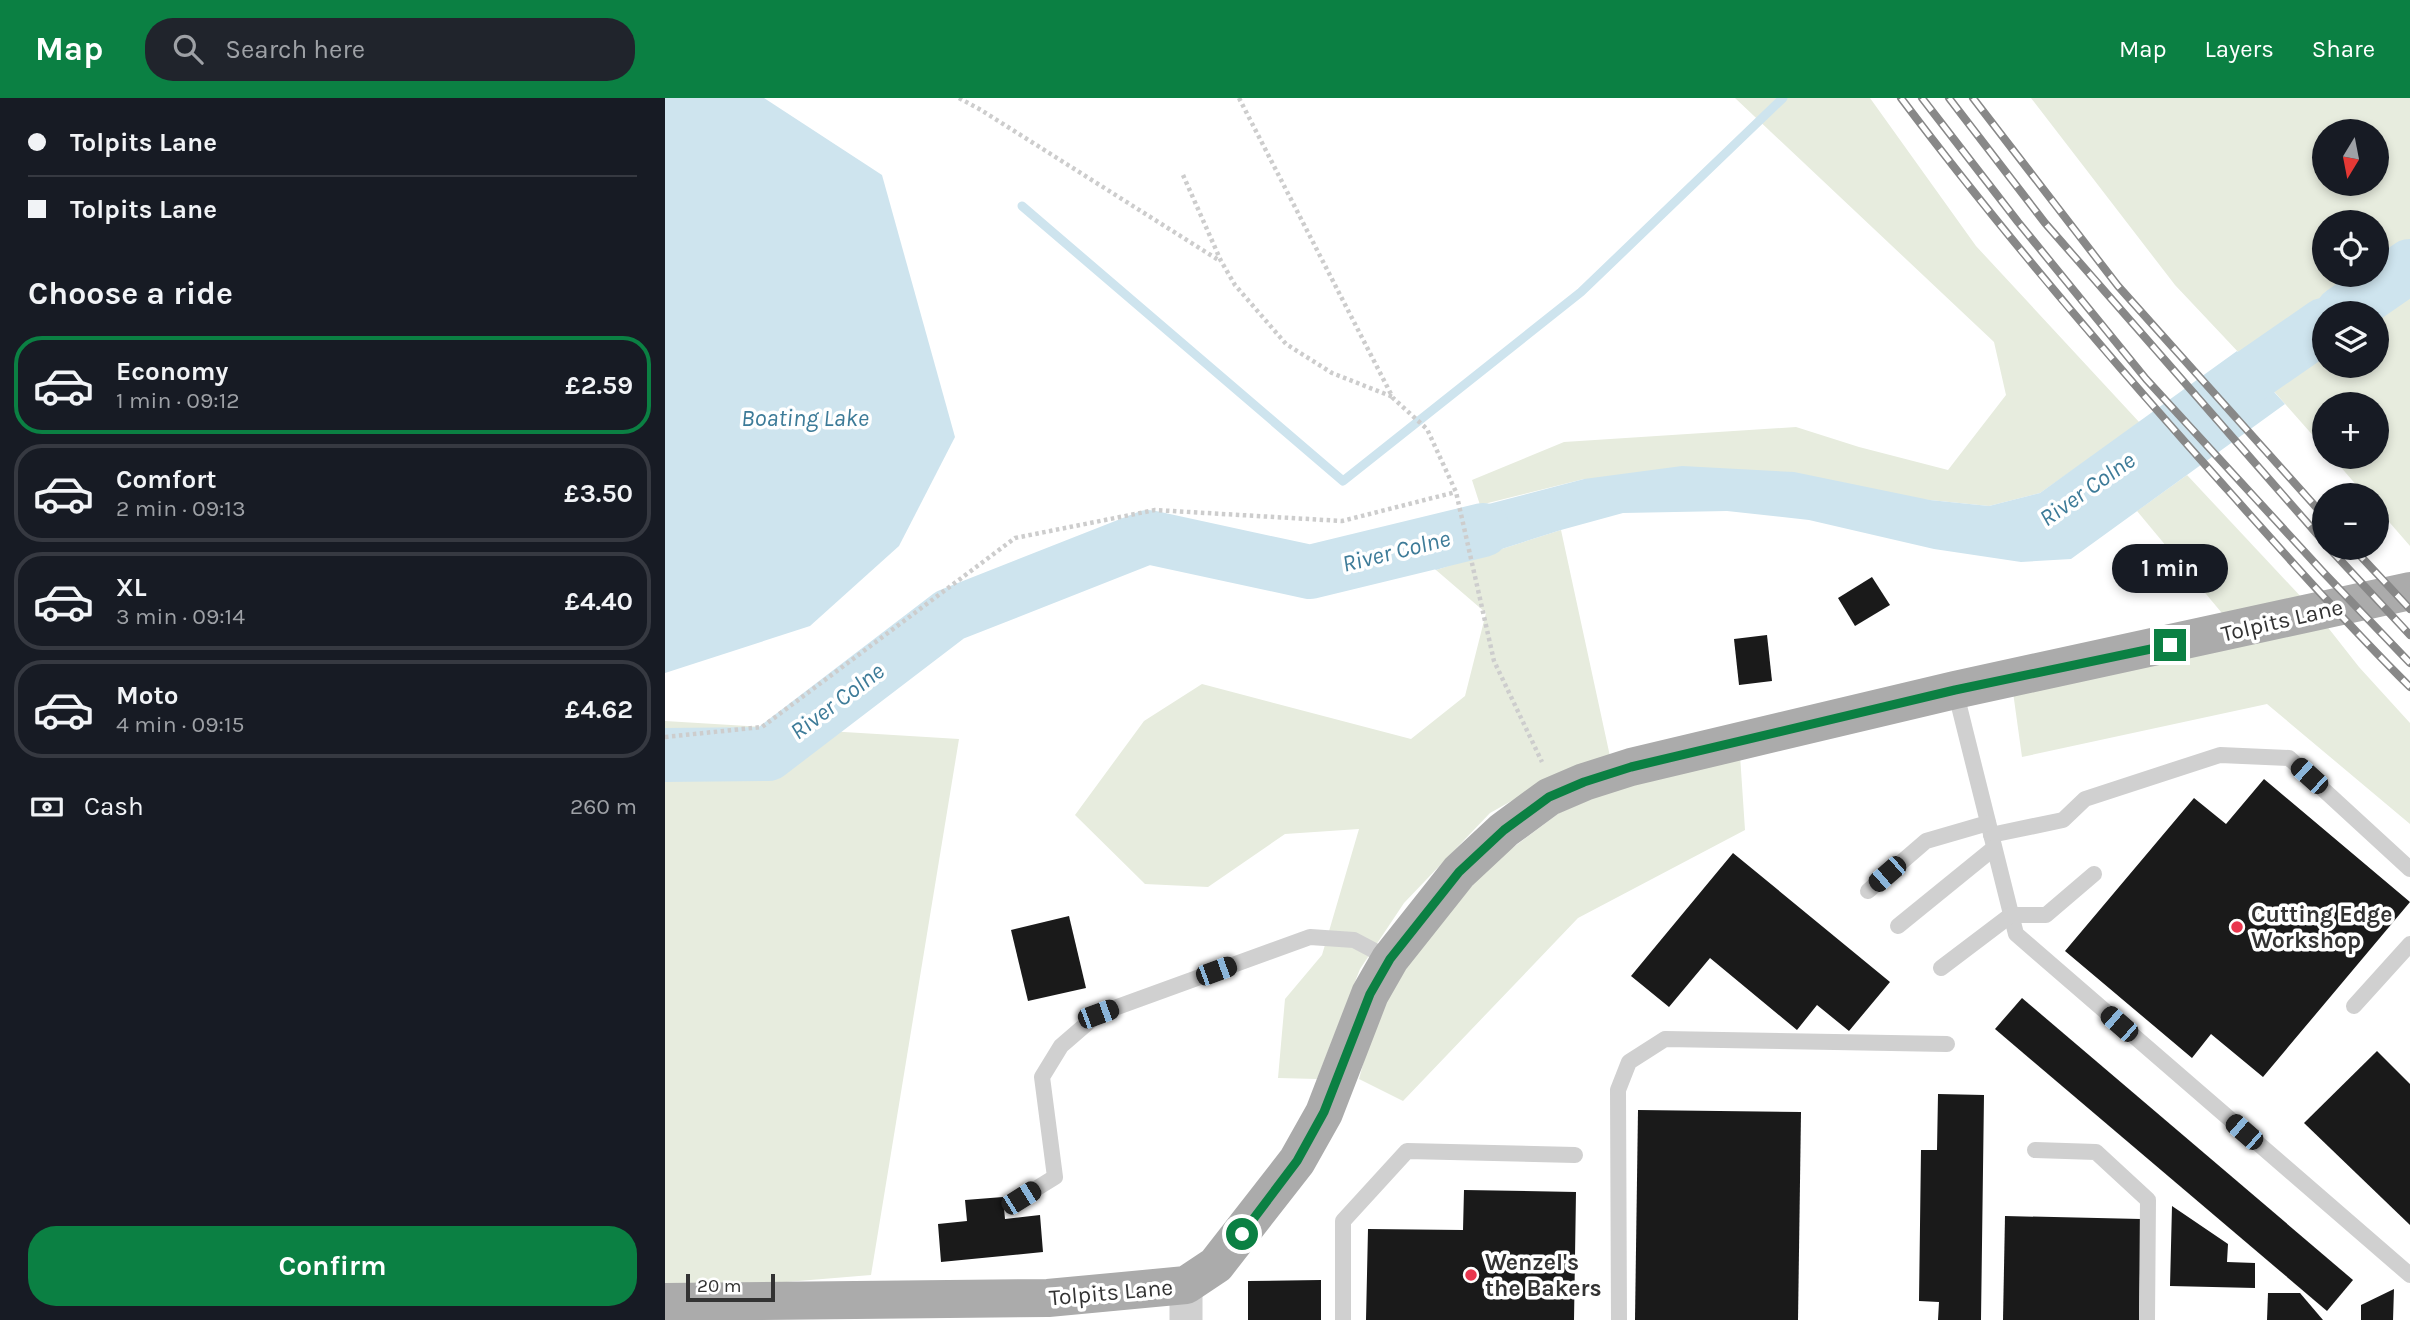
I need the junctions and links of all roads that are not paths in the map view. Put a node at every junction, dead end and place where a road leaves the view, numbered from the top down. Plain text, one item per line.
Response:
1 (2410, 591) edge
2 (1955, 690) junction
3 (1991, 836) junction
4 (2410, 869) edge
5 (2094, 874) dead end
6 (1868, 891) dead end
7 (2011, 915) junction
8 (1898, 926) dead end
9 (2410, 944) edge
10 (1390, 959) junction
11 (1941, 968) dead end
12 (2354, 1006) dead end
13 (1947, 1044) dead end
14 (2035, 1150) dead end
15 (1575, 1155) dead end
16 (1021, 1198) dead end
17 (2410, 1275) edge
18 (665, 1302) edge
19 (1186, 1303) edge
20 (1343, 1320) edge
21 (1619, 1320) edge
22 (2147, 1320) edge

1 - 2 main road, Tolpits Lane
2 - 3 lane
2 - 10 main road, Tolpits Lane
3 - 4 lane
3 - 6 lane
3 - 7 lane
3 - 8 lane
5 - 7 lane
7 - 11 lane
7 - 17 lane
9 - 12 lane
10 - 16 lane
10 - 19 main road, Tolpits Lane
13 - 21 lane
14 - 22 lane
15 - 20 lane
18 - 19 main road, Tolpits Lane

